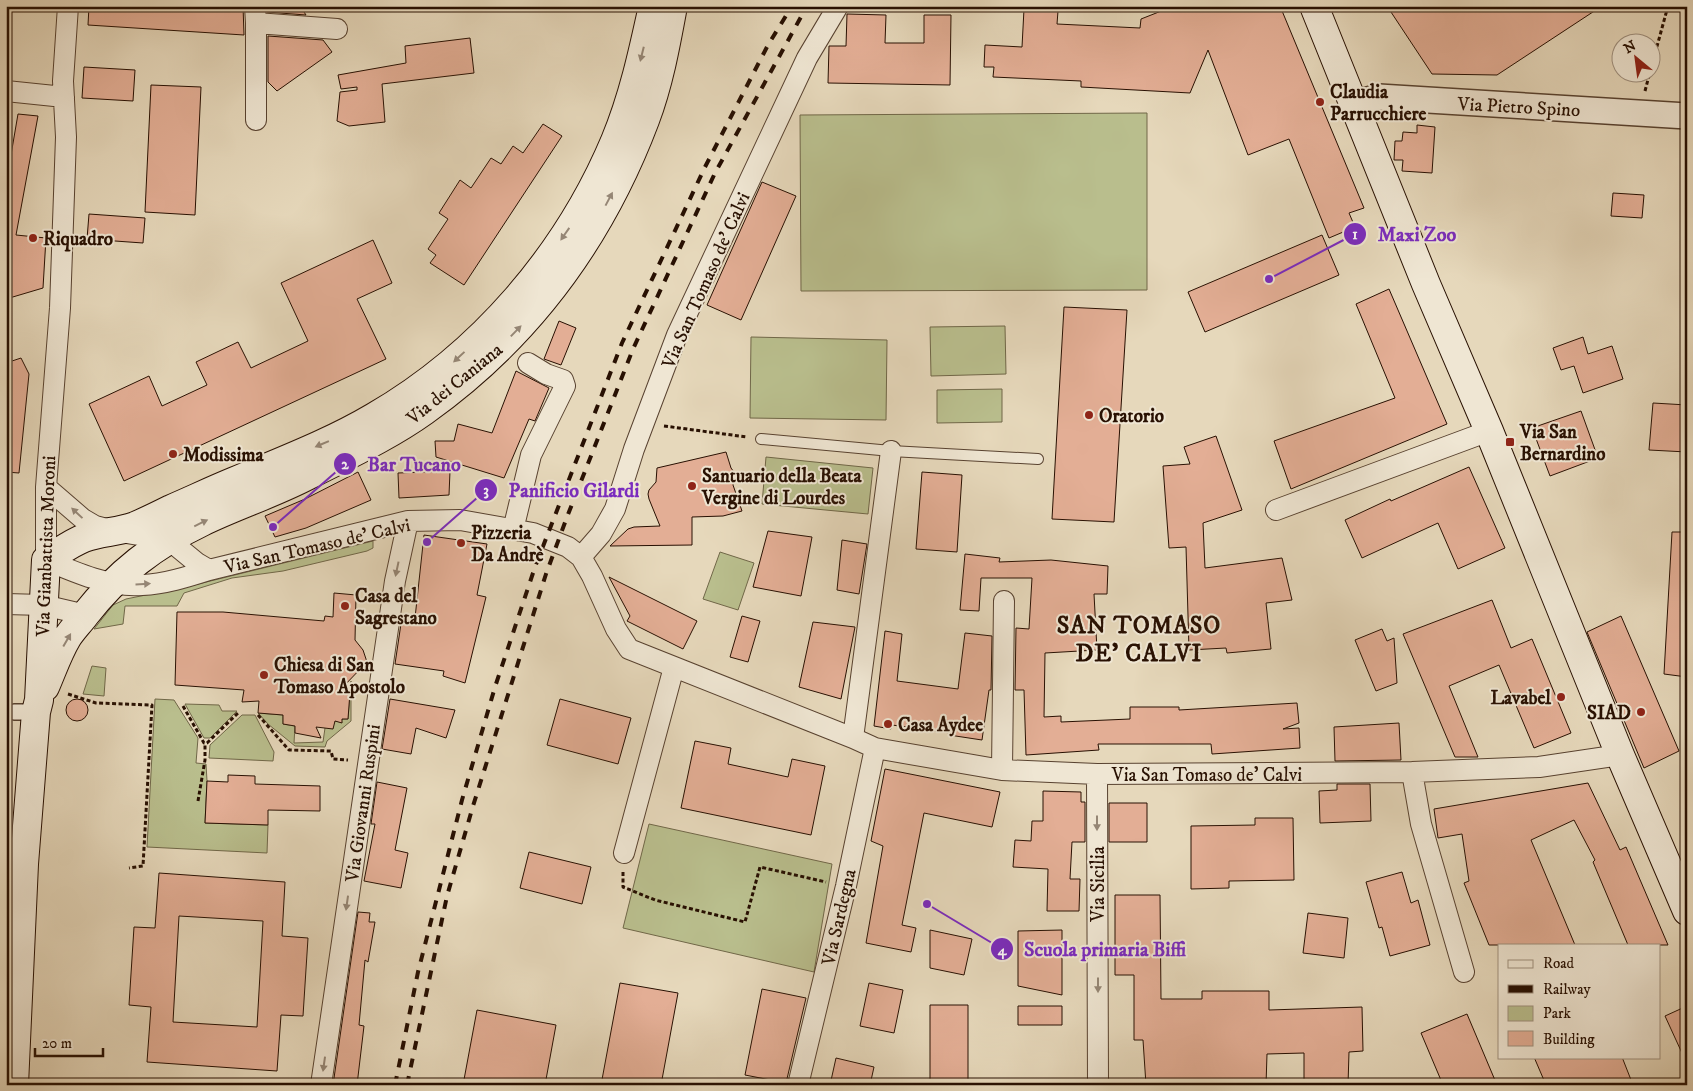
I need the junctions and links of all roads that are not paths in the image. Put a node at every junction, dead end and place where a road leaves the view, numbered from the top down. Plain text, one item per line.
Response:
1 (68, 6) edge
2 (653, 6) edge
3 (673, 6) edge
4 (838, 6) edge
5 (1314, 6) edge
6 (256, 15) edge
7 (337, 29) dead end
8 (6, 91) edge
9 (64, 97) junction
10 (1352, 104) junction
11 (1687, 116) edge
12 (256, 120) dead end
13 (528, 363) dead end
14 (1489, 431) junction
15 (761, 439) road end
16 (891, 451) junction
17 (1038, 459) dead end
18 (46, 487) junction
19 (1276, 510) dead end
20 (408, 521) junction
21 (513, 530) junction
22 (114, 531) junction
23 (169, 540) junction
24 (581, 557) junction
25 (46, 560) junction
26 (209, 570) junction
27 (113, 582) junction
28 (1004, 600) dead end
29 (6, 604) edge
30 (43, 605) junction
31 (86, 614) junction
32 (674, 667) junction
33 (38, 706) junction
34 (853, 738) junction
35 (875, 748) junction
36 (1620, 756) junction
37 (1002, 770) junction
38 (1412, 772) junction
39 (1097, 774) junction
40 (624, 853) road end
41 (1687, 911) edge
42 (1464, 972) dead end
43 (12, 990) edge
44 (14, 1085) edge
45 (321, 1085) edge
46 (798, 1085) edge
47 (1098, 1085) edge

1 - 9 street, Via Gianbattista Moroni
2 -> 22 main road, Via dei Caniana
23 -> 3 main road, Via dei Caniana
4 - 24 street, Via San Tomaso de' Calvi
5 - 10 main road
6 - 7 street
6 - 12 street
8 - 9 street
9 - 18 street, Via Gianbattista Moroni
10 - 11 street, Via Pietro Spino
10 - 14 main road
13 - 21 street
14 - 19 street
14 - 36 main road
15 - 16 lane
16 - 17 lane
16 - 34 street
22 -> 18 street
18 - 25 street, Via Gianbattista Moroni
20 - 21 street, Via San Tomaso de' Calvi
20 - 26 street, Via San Tomaso de' Calvi
20 -> 45 street, Via Giovanni Ruspini
21 - 24 street, Via San Tomaso de' Calvi
22 - 23 street
22 - 25 main road, Via dei Caniana
23 - 26 street, Via San Tomaso de' Calvi
23 - 27 main road, Via dei Caniana
24 - 32 street, Via San Tomaso de' Calvi
25 - 27 street, Via San Tomaso de' Calvi
25 - 30 main road, Via Gianbattista Moroni
27 -> 26 street, Via San Tomaso de' Calvi
27 - 31 main road, Via dei Caniana
28 - 37 street
29 - 30 street
30 - 31 street
30 - 33 main road, Via Gianbattista Moroni
33 -> 31 main road, Via dei Caniana
32 - 34 street, Via San Tomaso de' Calvi
32 - 40 street
33 - 43 main road, Via Gianbattista Moroni
34 - 35 street, Via San Tomaso de' Calvi
35 - 37 street, Via San Tomaso de' Calvi
35 - 46 street, Via Sardegna
36 - 38 street, Via San Tomaso de' Calvi
36 - 41 main road
37 - 39 street, Via San Tomaso de' Calvi
38 - 39 street, Via San Tomaso de' Calvi
38 - 42 street
39 -> 47 street, Via Sicilia
43 - 44 main road, Via Gianbattista Moroni

